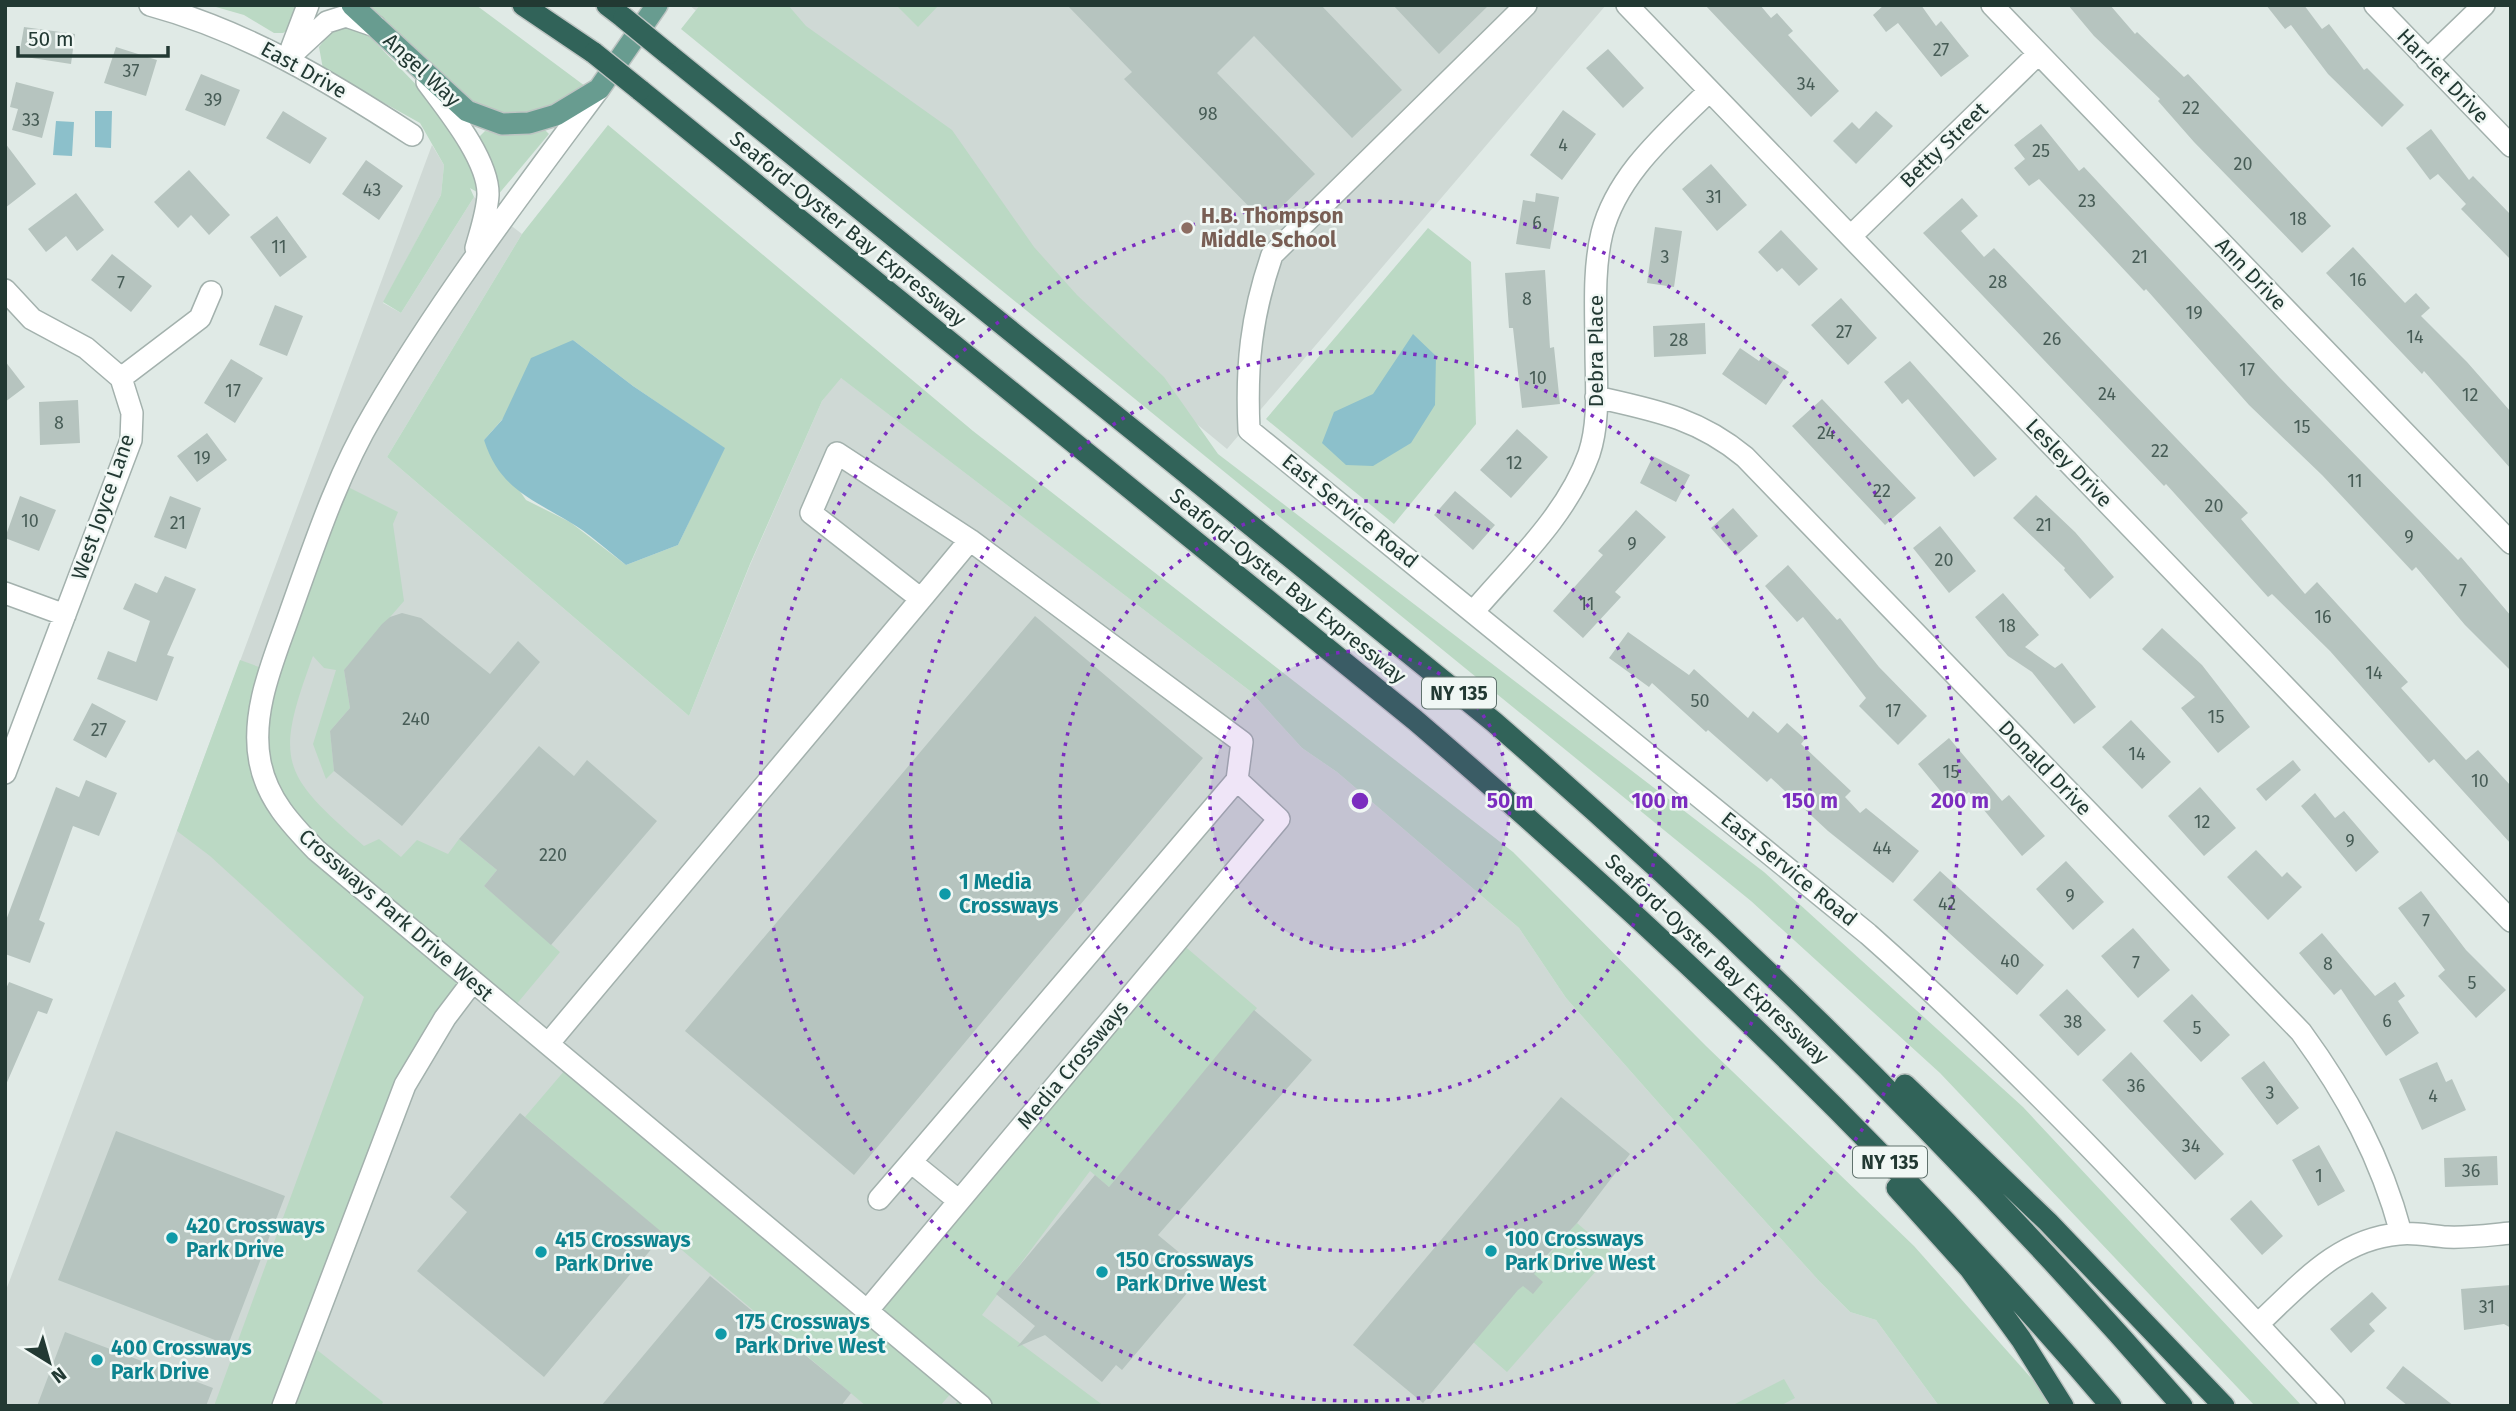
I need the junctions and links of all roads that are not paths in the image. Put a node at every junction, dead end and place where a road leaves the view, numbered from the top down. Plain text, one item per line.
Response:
1 (150, 5) edge
2 (308, 5) edge
3 (352, 5) edge
4 (523, 5) edge
5 (534, 5) edge
6 (657, 5) edge
7 (1526, 5) edge
8 (1627, 5) edge
9 (1992, 5) edge
10 (2375, 5) edge
11 (2484, 5) edge
12 (614, 10) edge
13 (375, 26) junction
14 (594, 53) junction
15 (2038, 54) junction
16 (407, 55) junction
17 (287, 59) junction
18 (2427, 60) junction
19 (599, 89) junction
20 (1709, 91) junction
21 (412, 135) dead end
22 (2511, 146) edge
23 (1851, 236) junction
24 (473, 260) junction
25 (5, 290) edge
26 (211, 292) dead end
27 (121, 378) junction
28 (1597, 397) junction
29 (970, 540) junction
30 (2511, 543) edge
31 (5, 593) edge
32 (921, 599) junction
33 (1474, 611) junction
34 (65, 615) junction
35 (5, 773) edge
36 (1237, 780) junction
37 (2511, 921) edge
38 (1656, 932) junction
39 (1746, 948) junction
40 (473, 981) junction
41 (548, 1045) junction
42 (911, 1162) junction
43 (879, 1199) dead end
44 (958, 1201) junction
45 (2401, 1233) junction
46 (2511, 1233) edge
47 (867, 1311) junction
48 (2258, 1324) junction
49 (283, 1406) edge
50 (981, 1406) edge
51 (2063, 1406) edge
52 (2111, 1406) edge
53 (2182, 1406) edge
54 (2224, 1406) edge
55 (2334, 1406) edge

1 - 17 street, East Drive
2 - 17 street
3 - 13 main road, Angel Way
4 - 14 highway
5 - 14 highway, Seaford-Oyster Bay Expressway / NY 135
6 - 19 main road, Angel Way
7 - 33 street, East Service Road
8 - 20 street, Lesley Drive
9 - 15 street, Ann Drive
10 - 18 street, Harriet Drive
11 - 18 street
12 - 39 highway, Seaford-Oyster Bay Expressway / NY 135, bridge
13 - 16 main road, Angel Way
13 - 17 street
14 - 38 highway, Seaford-Oyster Bay Expressway / NY 135, bridge
15 - 23 street, Betty Street
15 - 30 street, Ann Drive
16 - 19 main road, Angel Way
16 - 24 street, Crossways Park Drive West
17 - 21 street, East Drive
18 - 22 street, Harriet Drive
19 - 24 street, Crossways Park Drive West
20 - 23 street, Lesley Drive
20 - 28 street, Debra Place
23 - 37 street, Lesley Drive
24 - 40 street, Crossways Park Drive West
25 - 27 street
26 - 27 street
27 - 34 street, West Joyce Lane
28 - 33 street, Debra Place
28 - 45 street, Donald Drive
29 - 32 street
29 - 32 street
29 - 36 street
31 - 34 street
32 - 41 street
33 - 48 street, East Service Road
34 - 35 street, West Joyce Lane
36 - 42 street
36 - 44 street, Media Crossways
38 - 51 highway
38 - 52 highway, Seaford-Oyster Bay Expressway / NY 135
39 - 53 highway, Seaford-Oyster Bay Expressway / NY 135
39 - 54 highway
40 - 41 street, Crossways Park Drive West
40 - 49 street
41 - 47 street, Crossways Park Drive West
42 - 43 street
42 - 44 street
44 - 47 street, Media Crossways
45 - 46 street
45 - 48 street
47 - 50 street, Crossways Park Drive West
48 - 55 street, East Service Road

